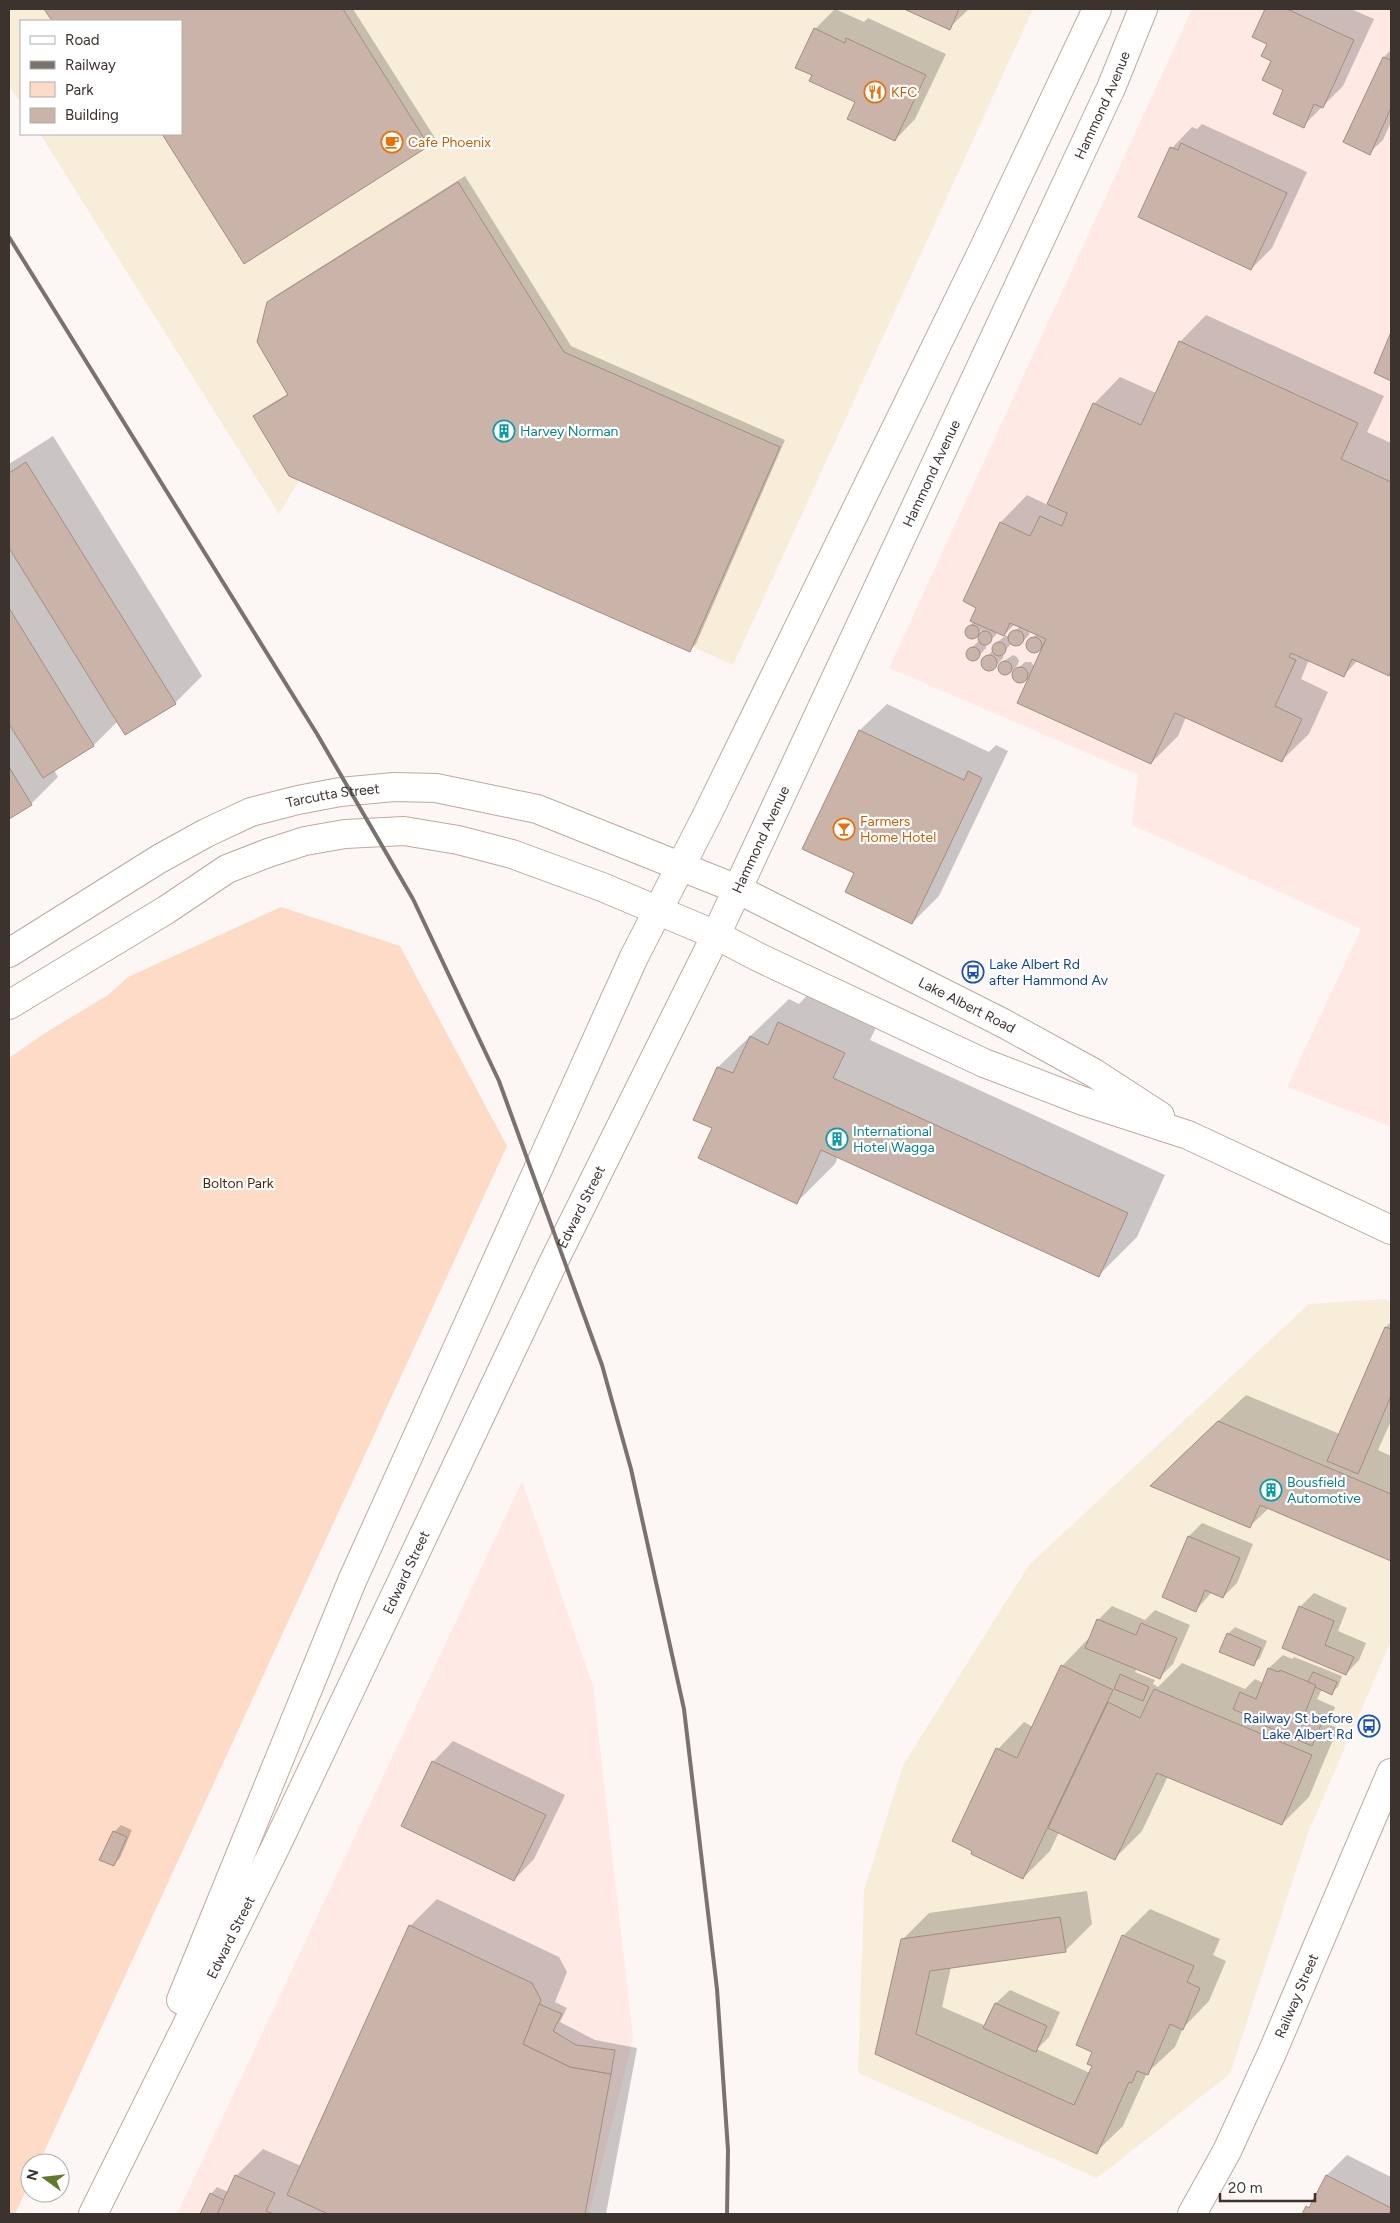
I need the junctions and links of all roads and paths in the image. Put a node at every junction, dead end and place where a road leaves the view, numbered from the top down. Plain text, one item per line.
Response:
1 (1097, 9) edge
2 (1143, 9) edge
3 (682, 866) junction
4 (737, 889) junction
5 (658, 911) junction
6 (716, 935) junction
7 (9, 953) edge
8 (9, 1005) edge
9 (1188, 1135) junction
10 (1391, 1230) edge
11 (1391, 1773) edge
12 (94, 2212) edge
13 (1192, 2214) edge

1 - 3 main road
2 - 4 main road, Hammond Avenue
3 - 4 main road, Tarcutta Street
3 - 5 main road
3 - 7 main road, Tarcutta Street
4 - 6 main road, Hammond Avenue
4 - 9 main road, Lake Albert Road
5 - 6 main road, Lake Albert Road
5 - 8 main road
5 - 12 main road, Edward Street
6 - 9 main road, Lake Albert Road
6 - 12 main road, Edward Street
9 - 10 main road, Lake Albert Road
11 - 13 main road, Railway Street

